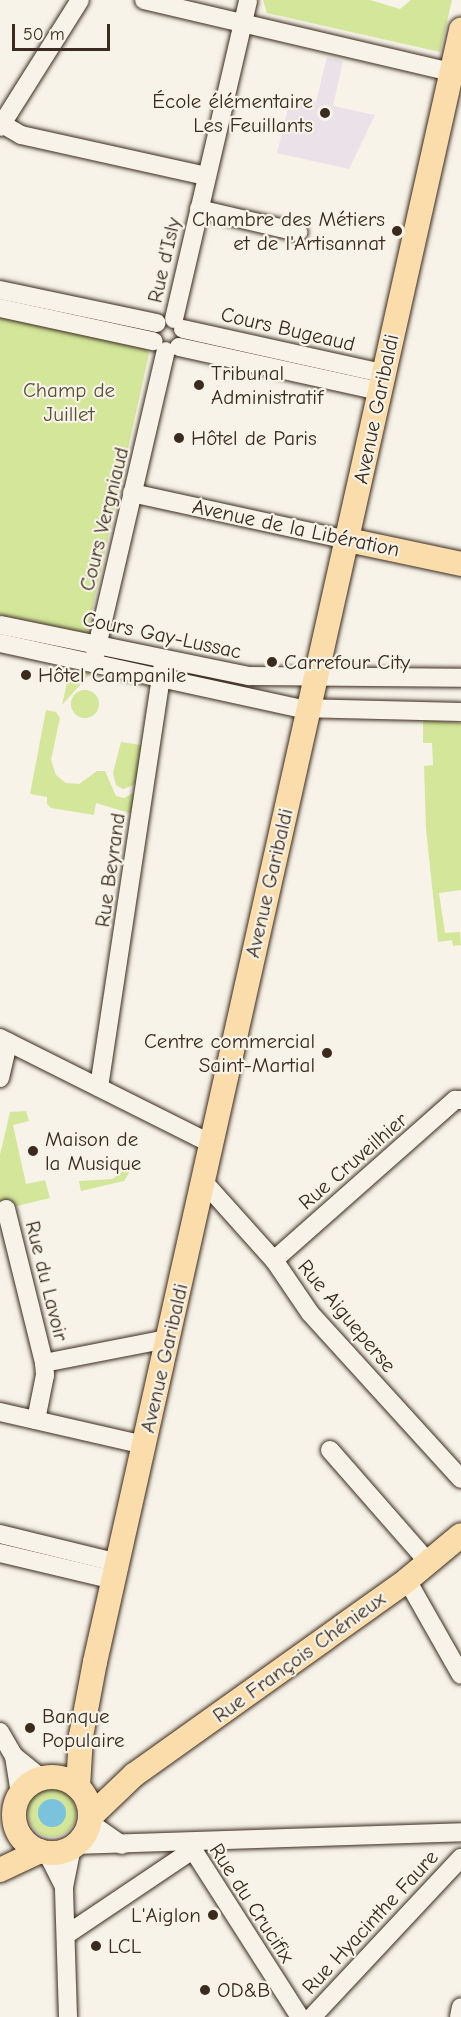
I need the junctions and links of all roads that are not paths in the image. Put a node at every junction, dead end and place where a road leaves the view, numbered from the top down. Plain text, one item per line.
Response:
1 (80, 0) edge
2 (144, 0) edge
3 (248, 0) edge
4 (242, 23) junction
5 (461, 30) edge
6 (451, 72) junction
7 (1, 125) edge
8 (206, 176) junction
9 (199, 209) junction
10 (298, 232) dead end
11 (0, 290) edge
12 (0, 308) edge
13 (169, 335) junction
14 (381, 382) junction
15 (132, 493) junction
16 (348, 540) junction
17 (461, 564) edge
18 (0, 625) edge
19 (0, 643) edge
20 (96, 654) junction
21 (165, 659) junction
22 (317, 675) junction
23 (161, 677) junction
24 (461, 678) edge
25 (310, 708) junction
26 (461, 712) edge
27 (4, 1040) edge
28 (0, 1078) edge
29 (99, 1087) junction
30 (460, 1098) edge
31 (210, 1143) junction
32 (203, 1181) junction
33 (6, 1209) dead end
34 (274, 1260) junction
35 (168, 1339) junction
36 (44, 1363) junction
37 (0, 1412) edge
38 (36, 1420) junction
39 (144, 1445) junction
40 (330, 1450) dead end
41 (461, 1479) edge
42 (0, 1534) edge
43 (461, 1535) edge
44 (0, 1553) edge
45 (429, 1562) junction
46 (116, 1571) junction
47 (407, 1580) junction
48 (461, 1675) edge
49 (0, 1732) edge
50 (81, 1736) junction
51 (13, 1773) edge
52 (134, 1775) junction
53 (48, 1778) junction
54 (80, 1789) junction
55 (90, 1820) junction
56 (18, 1832) junction
57 (461, 1832) edge
58 (122, 1845) junction
59 (74, 1846) junction
60 (190, 1846) junction
61 (44, 1852) junction
62 (461, 1858) edge
63 (0, 1864) edge
64 (0, 1870) edge
65 (64, 1887) junction
66 (66, 1935) junction
67 (461, 2007) edge
68 (68, 2017) edge
69 (300, 2017) edge
70 (312, 2017) edge
71 (459, 2017) edge

1 - 7 street
2 - 4 street
3 - 4 street, Rue d'Isly
4 - 6 street
4 - 8 street, Rue d'Isly
5 - 6 main road, Avenue Garibaldi
6 - 14 main road, Avenue Garibaldi
7 - 8 street
8 - 9 street, Rue d'Isly
9 - 10 street
9 - 13 street, Rue d'Isly
11 - 13 street, Cours Bugeaud
12 - 13 street, Cours Bugeaud
13 - 14 street, Cours Bugeaud
13 - 15 street, Cours Vergniaud
14 - 16 main road, Avenue Garibaldi
15 - 16 street, Avenue de la Libération
15 - 20 street, Cours Vergniaud
16 - 17 main road, Avenue de la Libération
16 - 22 main road, Avenue Garibaldi
18 - 20 street, Cours Gay-Lussac
19 - 20 street, Cours Gay-Lussac
20 - 21 street, Cours Gay-Lussac
20 - 23 street, Cours Gay-Lussac
21 - 22 street, Cours Gay-Lussac
21 - 23 street, Rue Beyrand
22 - 24 street, Cours Gay-Lussac
22 - 25 main road, Avenue Garibaldi
23 - 25 street, Cours Gay-Lussac
23 - 29 street, Rue Beyrand
25 - 26 street, Cours Gay-Lussac
25 - 31 main road, Avenue Garibaldi
27 - 28 street
27 - 29 street
29 - 31 street
30 - 34 street, Rue Cruveilhier
31 - 32 main road, Avenue Garibaldi
32 - 34 street, Rue Aigueperse
32 - 35 main road, Avenue Garibaldi
33 - 36 street, Rue du Lavoir
34 - 41 street, Rue Aigueperse
35 - 36 street, Rue du Lavoir
35 - 39 main road, Avenue Garibaldi
36 - 38 street, Rue du Lavoir
37 - 38 street
38 - 39 street
39 - 46 main road, Avenue Garibaldi
40 - 45 street
42 - 46 street
43 - 45 main road, Rue François Chénieux
44 - 46 street
45 - 47 main road, Rue François Chénieux
46 - 50 main road, Avenue Garibaldi
47 - 48 street
47 - 52 main road, Rue François Chénieux
49 - 51 street
50 - 53 main road, Avenue Garibaldi
50 - 54 main road, Avenue Garibaldi
51 - 53 main road
51 - 53 street
51 - 56 main road
52 - 54 main road, Rue François Chénieux
52 - 55 main road, Rue François Chénieux
53 - 54 main road
54 - 55 main road
55 - 58 street
55 - 59 main road, Rue François Chénieux
56 - 61 main road
56 - 63 main road
57 - 60 street
58 - 59 street
58 - 60 street
59 - 61 main road
59 - 65 street
60 - 66 street
60 - 69 street, Rue du Crucifix
61 - 64 main road
61 - 65 street
62 - 70 street, Rue Hyacinthe Faure
65 - 66 street
66 - 68 street
67 - 71 street

